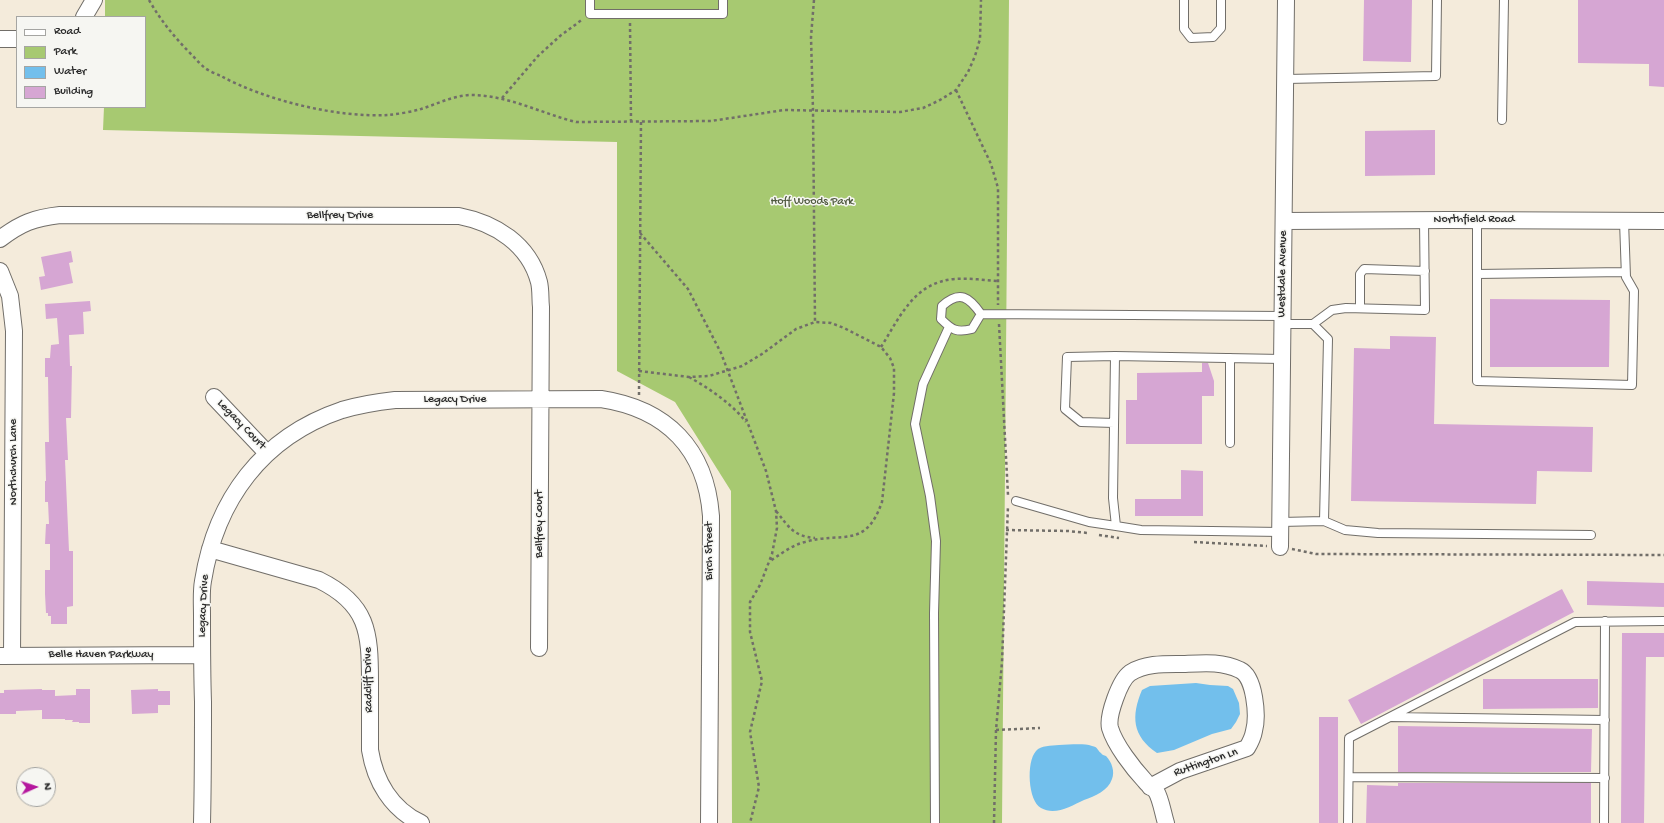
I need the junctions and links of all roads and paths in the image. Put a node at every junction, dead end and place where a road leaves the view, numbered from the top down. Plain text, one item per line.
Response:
1 (94, 0) edge
2 (150, 0) edge
3 (590, 0) edge
4 (723, 0) edge
5 (814, 0) edge
6 (981, 0) edge
7 (1184, 0) edge
8 (1221, 0) edge
9 (1286, 0) edge
10 (1437, 0) edge
11 (1504, 0) edge
12 (590, 14) junction
13 (630, 14) junction
14 (85, 16) edge
15 (1286, 79) junction
16 (956, 90) junction
17 (502, 98) junction
18 (813, 110) junction
19 (1502, 120) dead end
20 (631, 121) junction
21 (641, 121) junction
22 (1424, 220) junction
23 (1477, 220) junction
24 (1284, 221) junction
25 (1624, 221) junction
26 (1664, 221) edge
27 (640, 233) junction
28 (0, 239) edge
29 (0, 270) edge
30 (1425, 271) junction
31 (1626, 272) junction
32 (1477, 274) junction
33 (998, 281) junction
34 (1360, 308) junction
35 (981, 314) junction
36 (998, 314) junction
37 (1283, 320) junction
38 (815, 322) junction
39 (1313, 324) junction
40 (949, 327) junction
41 (881, 347) junction
42 (1115, 356) junction
43 (1230, 358) junction
44 (1282, 359) junction
45 (728, 370) junction
46 (639, 371) junction
47 (689, 377) junction
48 (214, 397) dead end
49 (541, 400) junction
50 (639, 408) junction
51 (1114, 424) junction
52 (748, 425) junction
53 (1230, 443) dead end
54 (267, 453) junction
55 (1016, 501) dead end
56 (776, 511) junction
57 (1324, 522) junction
58 (1116, 526) junction
59 (1006, 530) junction
60 (1281, 534) junction
61 (1591, 535) dead end
62 (1121, 538) dead end
63 (818, 539) junction
64 (1189, 542) dead end
65 (210, 549) junction
66 (1664, 555) edge
67 (769, 562) junction
68 (1605, 621) junction
69 (1664, 621) edge
70 (539, 648) dead end
71 (201, 655) junction
72 (6, 656) edge
73 (1390, 717) junction
74 (1605, 720) junction
75 (1040, 728) dead end
76 (996, 730) junction
77 (1349, 778) junction
78 (1605, 778) junction
79 (1150, 786) junction
80 (202, 823) edge
81 (421, 823) edge
82 (709, 823) edge
83 (750, 823) edge
84 (935, 823) edge
85 (994, 823) edge
86 (1166, 823) edge
87 (1348, 823) edge
88 (1604, 823) edge

1 - 14 street
2 - 17 path
3 - 12 lane
4 - 13 lane
5 - 18 path
6 - 16 path
7 - 8 lane
9 - 15 street, Westdale Avenue
10 - 15 lane
11 - 19 lane
12 - 13 lane
12 - 17 path
13 - 20 path
15 - 24 street, Westdale Avenue
16 - 18 path
16 - 33 path
17 - 20 path
18 - 21 path
18 - 38 path
20 - 21 path
21 - 27 path
22 - 23 street, Northfield Road
22 - 24 street, Northfield Road
22 - 30 lane
23 - 25 street, Northfield Road
23 - 32 lane
24 - 37 street, Westdale Avenue
25 - 26 street, Northfield Road
25 - 31 lane
27 - 45 path
27 - 46 path
28 - 49 street, Bellfrey Drive
29 - 72 street, Northchurch Lane
30 - 34 lane
30 - 34 lane
31 - 32 lane
31 - 32 lane
33 - 36 path
33 - 41 path
34 - 39 lane
35 - 36 lane
35 - 40 lane
35 - 40 lane
36 - 37 lane
36 - 59 path
37 - 39 lane
37 - 44 street, Westdale Avenue
38 - 41 path
38 - 45 path
39 - 57 lane
40 - 84 lane
41 - 63 path
42 - 43 lane
42 - 51 lane
42 - 51 lane
43 - 44 lane
43 - 53 lane
44 - 60 street, Westdale Avenue
45 - 47 path
45 - 52 path
46 - 47 path
46 - 50 path
47 - 52 path
48 - 54 street, Legacy Court
49 - 50 street, Birch Street
49 - 54 street, Legacy Drive
49 - 70 street, Bellfrey Court
50 - 82 street, Birch Street
51 - 58 lane
52 - 56 path
54 - 65 street, Legacy Drive
55 - 58 lane
56 - 63 path
56 - 67 path
57 - 60 lane
57 - 61 lane
58 - 60 lane
59 - 62 path
59 - 76 path
60 - 64 path
60 - 66 path
63 - 67 path
65 - 71 street, Legacy Drive
65 - 81 street, Radcliff Drive
67 - 83 path
68 - 69 lane
68 - 73 lane
68 - 74 lane
71 - 72 street, Belle Haven Parkway
71 - 80 street, Legacy Drive
73 - 74 lane
73 - 77 lane
74 - 78 lane
75 - 76 path
76 - 85 path
77 - 78 lane
77 - 87 lane
78 - 88 lane
79 - 79 street, Ruttington Ln
79 - 86 street, Ruttington Ln

